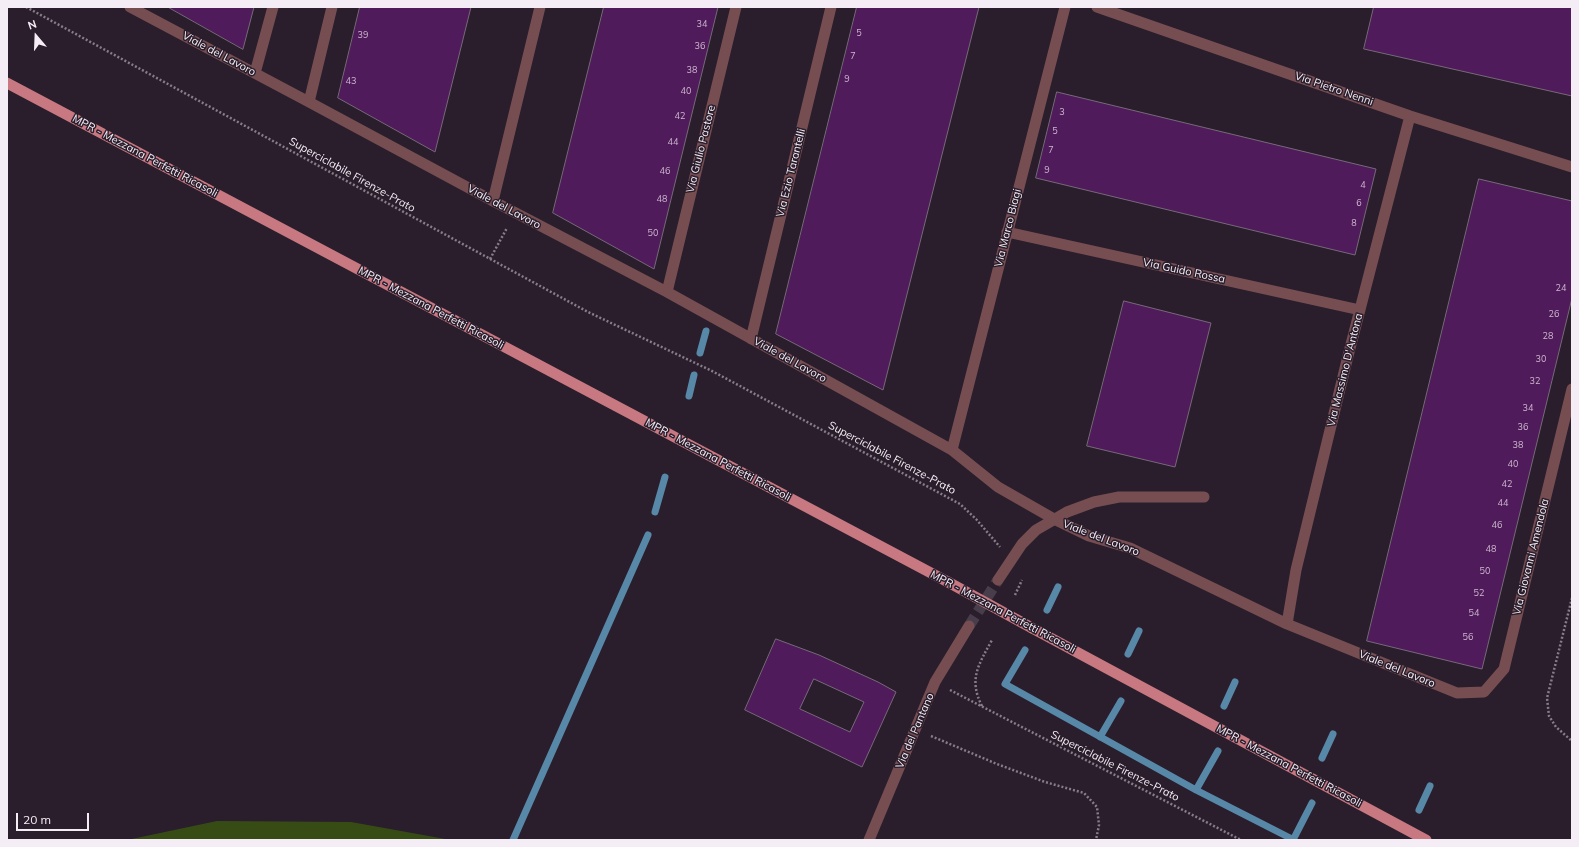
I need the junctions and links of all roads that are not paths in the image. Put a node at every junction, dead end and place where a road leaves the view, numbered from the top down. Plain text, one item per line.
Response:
1 (130, 7) edge
2 (273, 7) edge
3 (332, 7) edge
4 (540, 7) edge
5 (736, 7) edge
6 (831, 7) edge
7 (1065, 7) edge
8 (1097, 7) edge
9 (255, 73) junction
10 (7, 83) edge
11 (309, 102) junction
12 (1410, 116) junction
13 (1572, 168) edge
14 (493, 201) junction
15 (1007, 232) junction
16 (667, 292) junction
17 (1360, 310) junction
18 (751, 339) junction
19 (1572, 389) edge
20 (952, 450) junction
21 (1204, 497) dead end
22 (1054, 519) junction
23 (998, 580) tunnel mouth
24 (1287, 624) junction
25 (969, 626) tunnel mouth
26 (1456, 693) joint
27 (869, 840) edge
28 (1426, 840) edge

1 - 9 street, Viale del Lavoro
2 - 9 street
3 - 11 street
4 - 14 street
5 - 16 street, Via Giulio Pastore
6 - 18 street, Via Ezio Tarantelli
7 - 15 street, Via Marco Biagi
8 - 12 street, Via Pietro Nenni
9 - 11 street, Viale del Lavoro
10 - 28 main road, MPR - Mezzana Perfetti Ricasoli, bridge
11 - 14 street, Viale del Lavoro
12 - 13 street, Via Pietro Nenni
12 - 17 street, Via Massimo D'Antona
14 - 16 street, Viale del Lavoro
15 - 17 street, Via Guido Rossa
15 - 20 street, Via Marco Biagi
16 - 18 street, Viale del Lavoro
17 - 24 street, Via Massimo D'Antona
18 - 20 street, Viale del Lavoro
19 - 26 street, Via Giovanni Amendola
20 - 22 street, Viale del Lavoro
21 - 22 street
22 - 23 street
22 - 24 street, Viale del Lavoro
24 - 26 street, Viale del Lavoro
25 - 27 street, Via del Pantano

